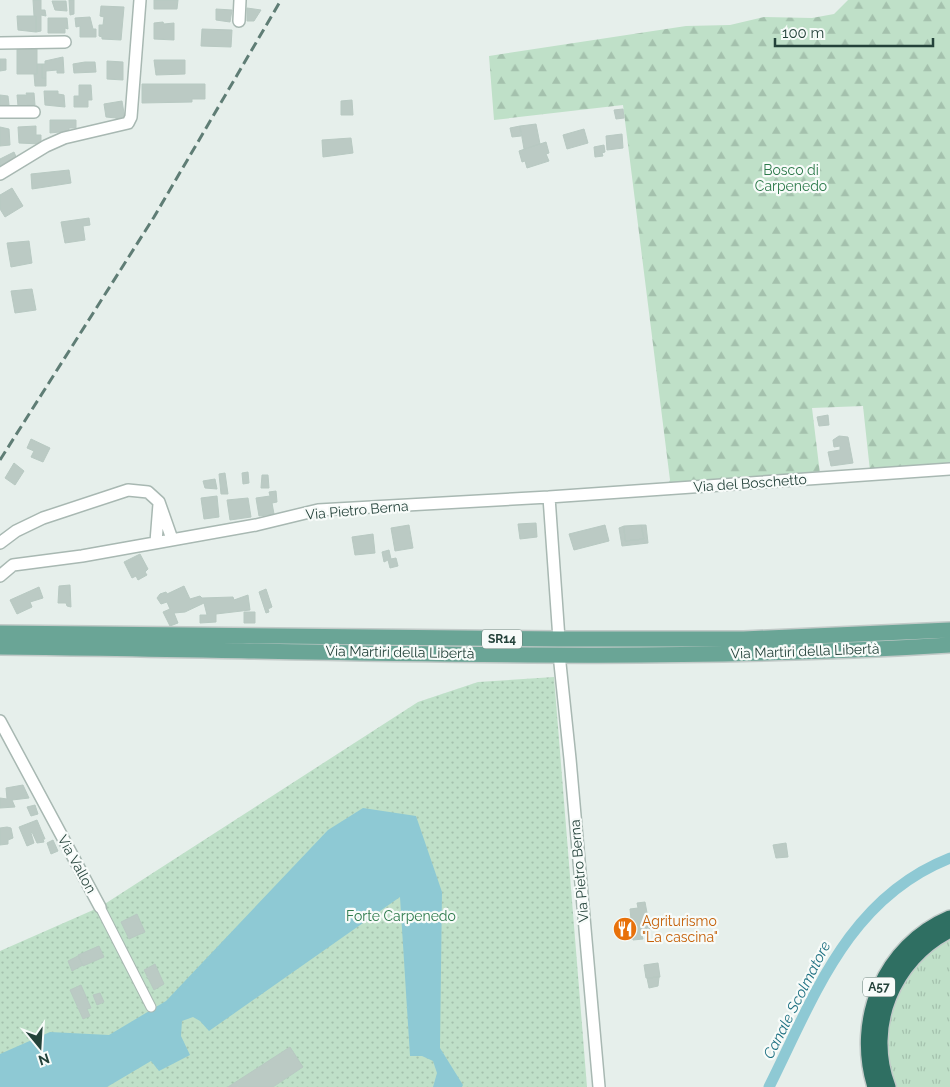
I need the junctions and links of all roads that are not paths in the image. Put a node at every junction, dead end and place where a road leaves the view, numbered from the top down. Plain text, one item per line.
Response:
1 (140, 0) edge
2 (240, 0) edge
3 (239, 21) dead end
4 (65, 42) dead end
5 (0, 43) edge
6 (0, 112) edge
7 (34, 112) dead end
8 (0, 174) edge
9 (950, 469) edge
10 (549, 497) junction
11 (159, 502) junction
12 (172, 540) junction
13 (156, 542) junction
14 (0, 543) edge
15 (0, 576) edge
16 (950, 630) edge
17 (0, 633) edge
18 (56, 641) junction
19 (950, 645) edge
20 (0, 647) edge
21 (559, 647) junction
22 (0, 725) edge
23 (100, 907) joint
24 (950, 918) edge
25 (950, 930) edge
26 (151, 1007) dead end
27 (599, 1087) edge
28 (875, 1087) edge
29 (888, 1087) edge

1 - 8 street
2 - 3 street
4 - 5 street
6 - 7 street
9 - 10 street, Via del Boschetto
10 - 12 street, Via Pietro Berna
10 - 21 street, Via Pietro Berna
11 - 12 street
11 - 13 street
11 - 14 street
12 - 13 street, Via Pietro Berna
13 - 15 street, Via Pietro Berna
16 - 21 main road, Via Martiri della Libertà / SR14
17 - 18 main road, Via Martiri della Libertà / SR14
18 - 20 main road, Via Martiri della Libertà / SR14
18 - 21 main road, Via Martiri della Libertà / SR14
19 - 21 main road, Via Martiri della Libertà / SR14
21 - 27 street, Via Pietro Berna
22 - 23 street, Via Vallon
23 - 26 street, Via Vallon
24 - 28 highway, A57
25 - 29 highway, A57

